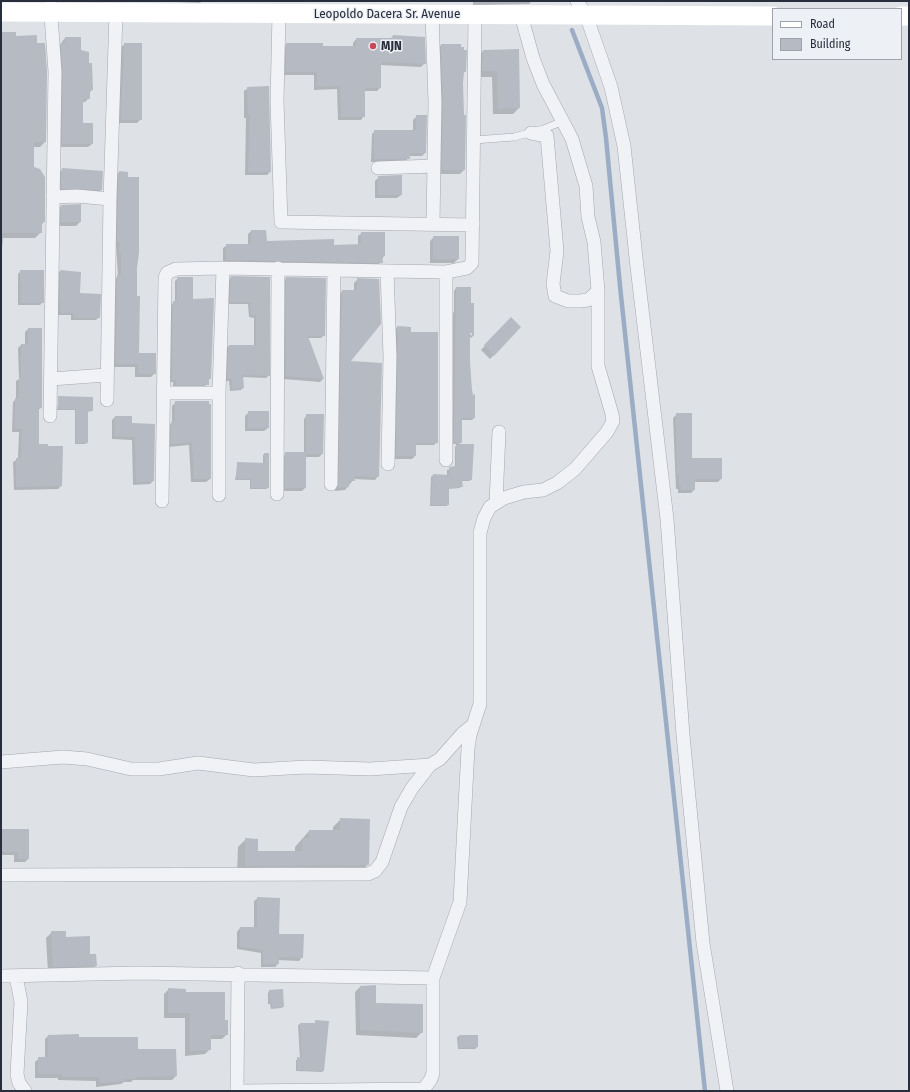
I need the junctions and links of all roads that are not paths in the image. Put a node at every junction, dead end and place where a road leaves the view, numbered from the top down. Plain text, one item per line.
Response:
1 (51, 7) edge
2 (582, 8) edge
3 (1, 12) edge
4 (116, 12) junction
5 (279, 14) junction
6 (432, 14) junction
7 (475, 14) junction
8 (521, 15) junction
9 (772, 16) edge
10 (564, 121) junction
11 (531, 133) junction
12 (474, 140) junction
13 (434, 166) junction
14 (378, 168) dead end
15 (53, 197) junction
16 (110, 199) junction
17 (433, 224) junction
18 (473, 225) junction
19 (223, 268) junction
20 (278, 268) junction
21 (334, 270) junction
22 (387, 271) junction
23 (446, 272) junction
24 (598, 291) junction
25 (106, 375) junction
26 (51, 379) junction
27 (164, 393) junction
28 (219, 394) junction
29 (106, 400) dead end
30 (50, 416) dead end
31 (499, 432) dead end
32 (446, 460) dead end
33 (388, 464) dead end
34 (331, 484) dead end
35 (277, 494) dead end
36 (219, 495) dead end
37 (162, 501) dead end
38 (496, 503) junction
39 (473, 725) junction
40 (1, 762) edge
41 (430, 765) junction
42 (1, 875) edge
43 (238, 973) junction
44 (1, 976) edge
45 (16, 976) junction
46 (433, 978) junction
47 (425, 1090) edge
48 (25, 1091) edge
49 (237, 1091) edge
50 (240, 1091) edge
51 (727, 1091) edge

1 - 3 main road, Leopoldo Dacera Sr. Avenue
1 - 4 main road, Leopoldo Dacera Sr. Avenue
1 - 15 street
2 - 8 main road, Leopoldo Dacera Sr. Avenue
2 - 9 main road, Leopoldo Dacera Sr. Avenue
2 - 51 street
4 - 5 main road, Leopoldo Dacera Sr. Avenue
4 - 16 street
5 - 6 main road, Leopoldo Dacera Sr. Avenue
5 - 17 street
6 - 7 main road, Leopoldo Dacera Sr. Avenue
6 - 13 street
7 - 8 main road, Leopoldo Dacera Sr. Avenue
7 - 12 street
8 - 10 street
10 - 11 lane
10 - 24 street
11 - 12 lane
11 - 24 street
12 - 18 street
13 - 14 street
13 - 17 street
15 - 16 street
15 - 26 street
16 - 25 street
17 - 18 street
18 - 23 street
19 - 20 street
19 - 27 street
19 - 28 street
20 - 21 street
20 - 35 street
21 - 22 street
21 - 34 street
22 - 23 street
22 - 33 street
23 - 32 street
24 - 38 street
25 - 26 street
25 - 29 street
26 - 30 street
27 - 28 street
27 - 37 street
28 - 36 street
31 - 38 street
38 - 39 street
39 - 41 street
39 - 46 street
40 - 41 street
41 - 42 street
43 - 45 street
43 - 46 street
43 - 49 street
44 - 45 street
45 - 48 street
46 - 47 street
47 - 50 street

